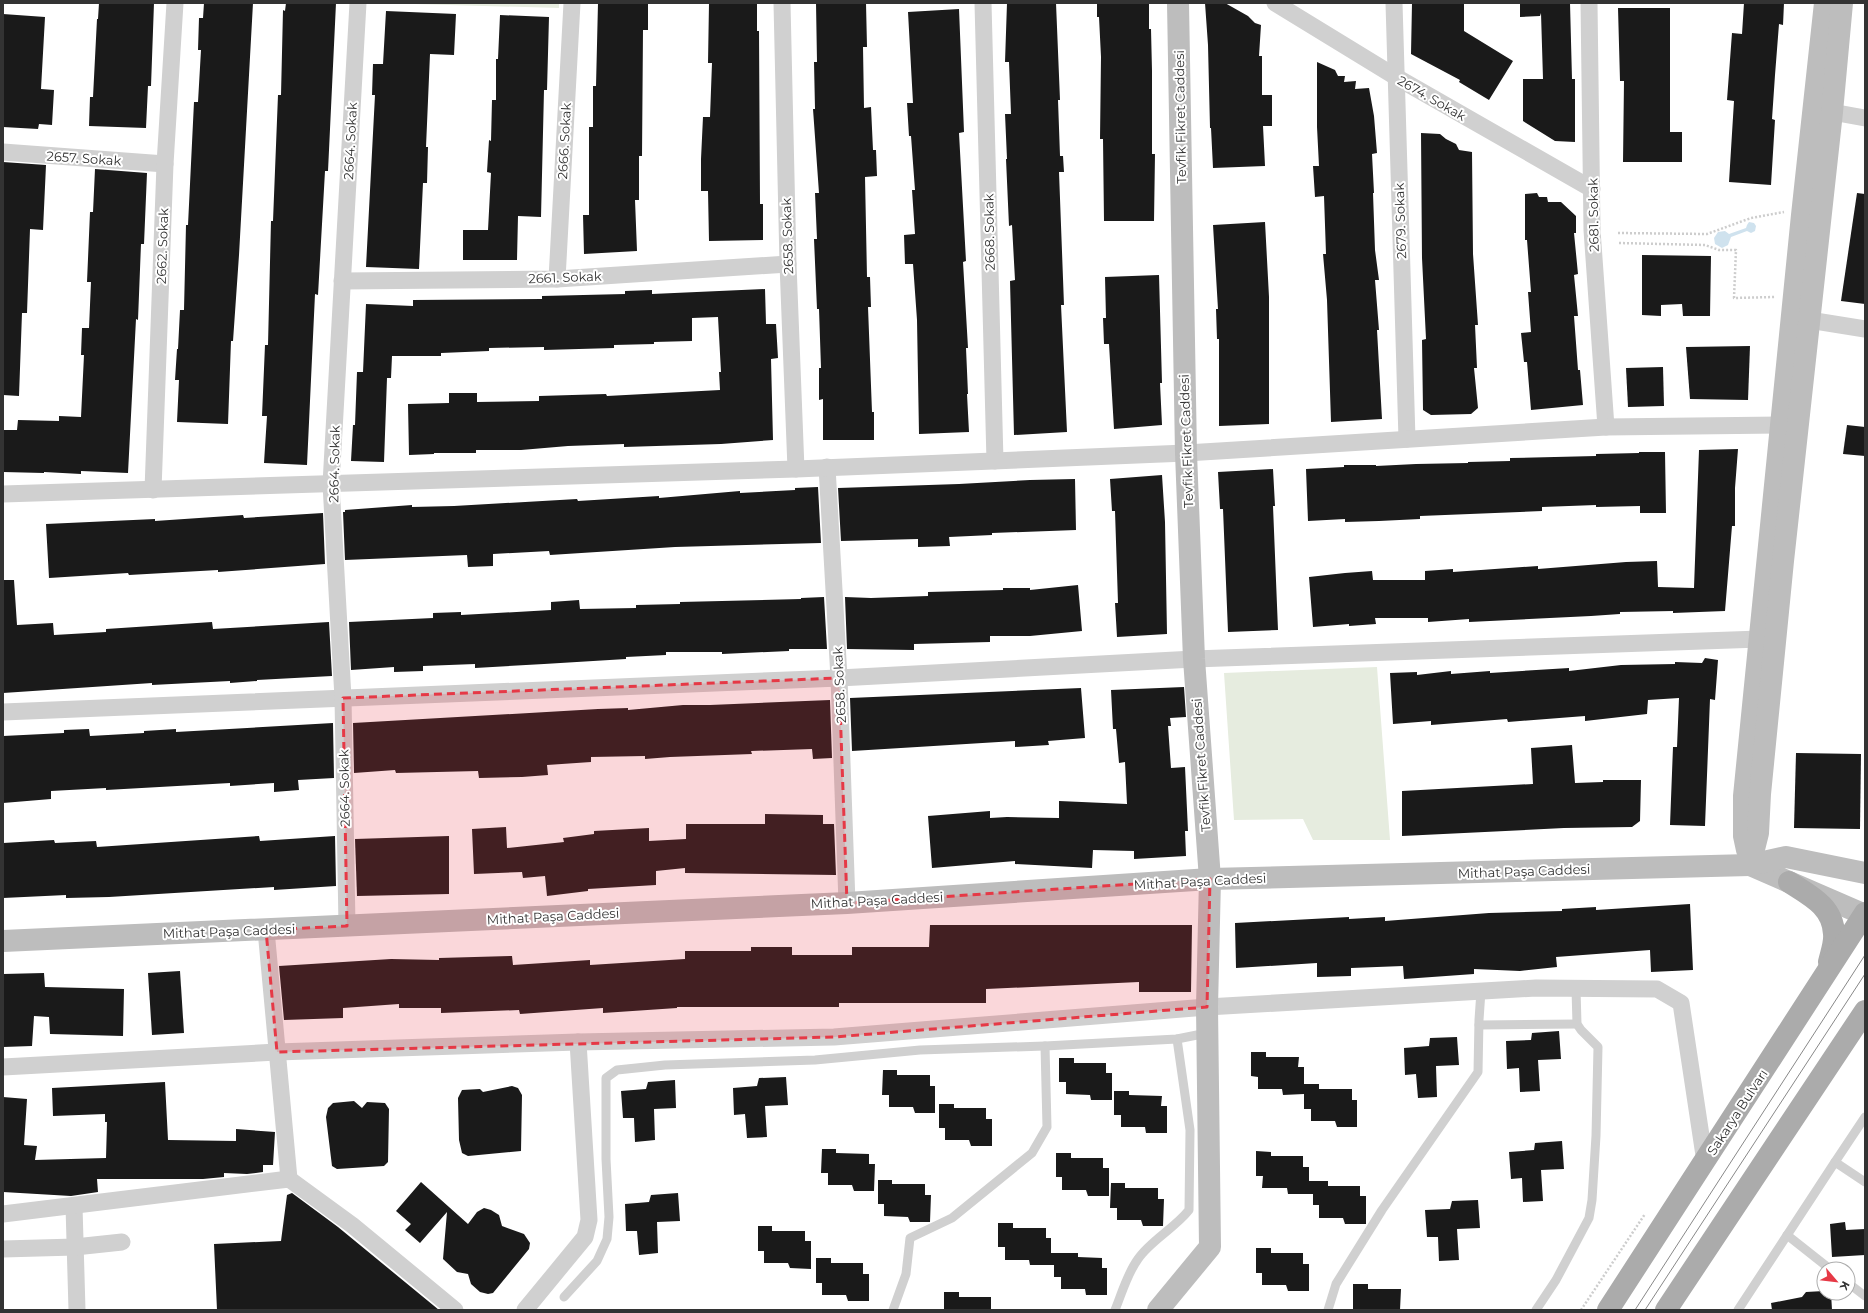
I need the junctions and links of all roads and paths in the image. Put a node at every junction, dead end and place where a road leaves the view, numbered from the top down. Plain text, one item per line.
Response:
1 (175, 3) edge
2 (358, 3) edge
3 (572, 3) edge
4 (782, 3) edge
5 (984, 3) edge
6 (1178, 3) edge
7 (1275, 3) edge
8 (1394, 3) edge
9 (1589, 3) edge
10 (1825, 3) edge
11 (1842, 3) edge
12 (1396, 77) junction
13 (1832, 112) junction
14 (1865, 118) edge
15 (3, 152) edge
16 (165, 164) junction
17 (1592, 189) junction
18 (1788, 211) dead end
19 (1618, 233) dead end
20 (1618, 243) dead end
21 (788, 264) junction
22 (557, 279) junction
23 (342, 281) junction
24 (1780, 297) dead end
25 (1809, 320) junction
26 (1865, 329) edge
27 (1781, 425) junction
28 (1606, 427) junction
29 (1407, 439) junction
30 (1186, 453) junction
31 (995, 461) junction
32 (827, 468) junction
33 (796, 469) junction
34 (332, 484) junction
35 (152, 490) junction
36 (3, 494) edge
37 (1760, 639) junction
38 (1194, 659) junction
39 (839, 678) junction
40 (343, 698) junction
41 (3, 712) edge
42 (1750, 865) junction
43 (1865, 873) edge
44 (1210, 879) junction
45 (1789, 882) junction
46 (847, 903) junction
47 (1865, 914) edge
48 (347, 926) junction
49 (266, 930) junction
50 (3, 941) edge
51 (1827, 972) junction
52 (1576, 989) junction
53 (1481, 991) junction
54 (1207, 1006) junction
55 (1865, 1011) edge
56 (1577, 1024) junction
57 (1479, 1025) junction
58 (1207, 1033) junction
59 (1177, 1039) junction
60 (578, 1042) junction
61 (1045, 1046) junction
62 (277, 1052) junction
63 (3, 1067) edge
64 (1865, 1117) edge
65 (1705, 1162) junction
66 (1835, 1162) junction
67 (289, 1179) junction
68 (1865, 1182) edge
69 (74, 1206) junction
70 (1648, 1210) dead end
71 (3, 1214) edge
72 (1786, 1235) junction
73 (122, 1242) dead end
74 (75, 1247) junction
75 (3, 1249) edge
76 (1820, 1261) edge
77 (1856, 1289) edge
78 (1865, 1296) edge
79 (564, 1297) dead end
80 (1668, 1309) edge
81 (77, 1310) edge
82 (455, 1310) edge
83 (525, 1310) edge
84 (894, 1310) edge
85 (1115, 1310) edge
86 (1158, 1310) edge
87 (1328, 1310) edge
88 (1536, 1310) edge
89 (1581, 1310) edge
90 (1608, 1310) edge
91 (1738, 1310) edge

1 - 16 street, 2662. Sokak
2 - 23 street, 2664. Sokak
3 - 22 street, 2666. Sokak
4 - 21 street, 2658. Sokak
5 - 31 street, 2668. Sokak
6 - 30 street, Tevfik Fikret Caddesi
7 - 12 street, 2674. Sokak
8 - 12 street, 2679. Sokak
9 - 17 street, 2681. Sokak
10 - 27 street
11 - 13 street
12 - 17 street, 2674. Sokak
12 - 29 street, 2679. Sokak
13 - 14 street
13 - 25 street
15 - 16 street, 2657. Sokak
16 - 35 street, 2662. Sokak
17 - 28 street, 2681. Sokak
18 - 19 path
20 - 24 path
21 - 22 street, 2661. Sokak
21 - 33 street, 2658. Sokak
22 - 23 street, 2661. Sokak
23 - 34 street, 2664. Sokak
25 - 26 street
25 - 42 street
27 - 28 street
27 - 37 street
28 - 29 street
29 - 30 street
30 - 31 street
30 - 38 street, Tevfik Fikret Caddesi
31 - 32 street
32 - 33 street
32 - 39 street, 2658. Sokak
33 - 34 street
34 - 35 street
34 - 40 street, 2664. Sokak
35 - 36 street
37 - 38 street
37 - 42 street
38 - 39 street
38 - 44 street, Tevfik Fikret Caddesi
39 - 40 street
39 - 46 street, 2658. Sokak
40 - 41 street
40 - 48 street, 2664. Sokak
42 - 43 street
42 - 44 street, Mithat Paşa Caddesi
42 - 45 street
44 - 46 street, Mithat Paşa Caddesi
44 - 54 street, Tevfik Fikret Caddesi
45 - 47 street
45 - 51 main road
46 - 48 street, Mithat Paşa Caddesi
47 - 51 main road, Sakarya Bulvarı
48 - 49 street, Mithat Paşa Caddesi
49 - 50 street, Mithat Paşa Caddesi
49 - 62 street
51 - 65 main road, Sakarya Bulvarı
52 - 53 street
52 - 56 lane
52 - 65 street
53 - 54 street
53 - 57 lane
54 - 58 street, Tevfik Fikret Caddesi
54 - 60 street
55 - 80 main road
56 - 57 lane
56 - 88 lane
57 - 87 lane
58 - 59 lane
58 - 86 street, Tevfik Fikret Caddesi
59 - 61 lane
59 - 85 lane
60 - 62 street
60 - 83 street
61 - 79 lane
61 - 84 lane
62 - 63 street
62 - 67 street
64 - 66 lane
65 - 90 main road, Sakarya Bulvarı
66 - 68 lane
66 - 72 lane
67 - 69 street
67 - 82 street
69 - 71 street
69 - 74 street
70 - 89 path
72 - 76 lane
72 - 91 lane
73 - 74 street
74 - 75 street
74 - 81 street
77 - 78 lane

